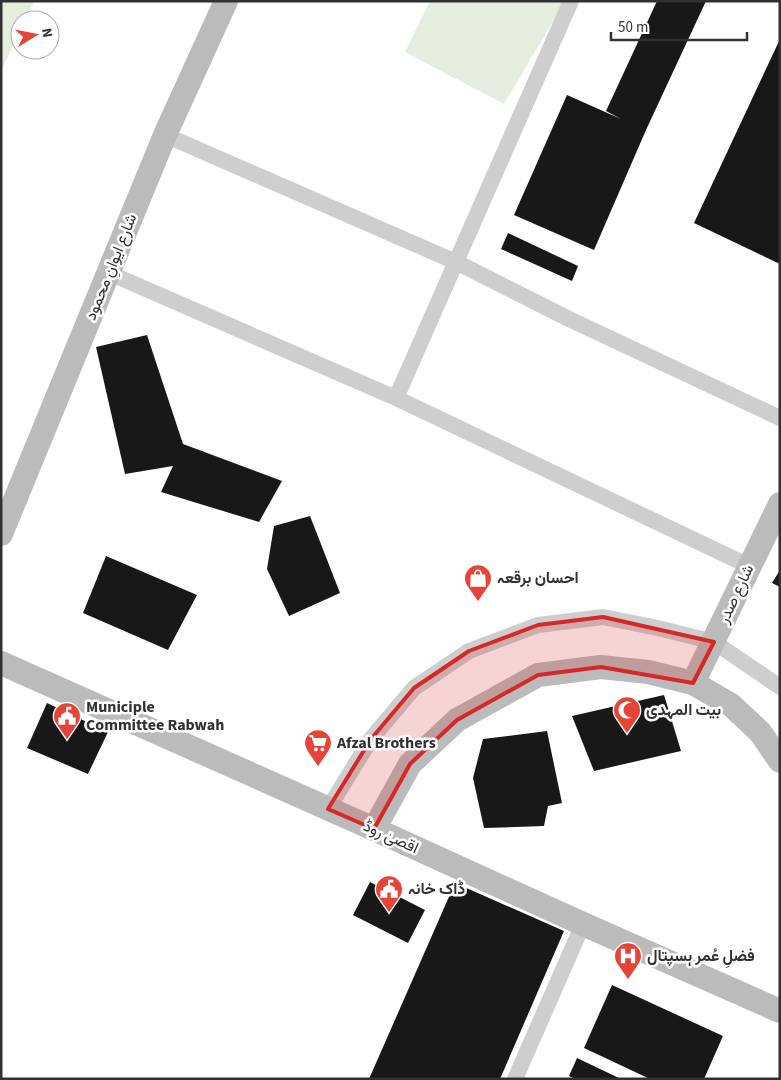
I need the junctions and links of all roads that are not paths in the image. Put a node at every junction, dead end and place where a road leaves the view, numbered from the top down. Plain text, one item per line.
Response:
1 (226, 1) edge
2 (571, 1) edge
3 (165, 135) junction
4 (456, 262) junction
5 (109, 272) junction
6 (396, 398) junction
7 (780, 418) edge
8 (780, 504) edge
9 (1, 534) edge
10 (749, 566) junction
11 (714, 642) junction
12 (1, 663) edge
13 (693, 683) junction
14 (780, 687) edge
15 (780, 761) edge
16 (328, 809) junction
17 (374, 829) junction
18 (583, 924) junction
19 (780, 1011) edge
20 (515, 1079) edge

1 - 3 street, شارع ایوانِ محمود
2 - 4 street
3 - 4 street
3 - 5 street, شارع ایوانِ محمود
4 - 6 street
4 - 7 street
5 - 6 street
5 - 9 street, شارع ایوانِ محمود
6 - 10 street
8 - 10 street, شارع صدر
10 - 11 street, شارع صدر
11 - 13 street, شارع صدر
11 - 14 street
11 - 16 street
12 - 16 street, اقصیٰ روڈ
13 - 15 street
13 - 17 street
16 - 17 street, اقصیٰ روڈ
17 - 18 street, اقصیٰ روڈ
18 - 19 street, اقصیٰ روڈ
18 - 20 street

